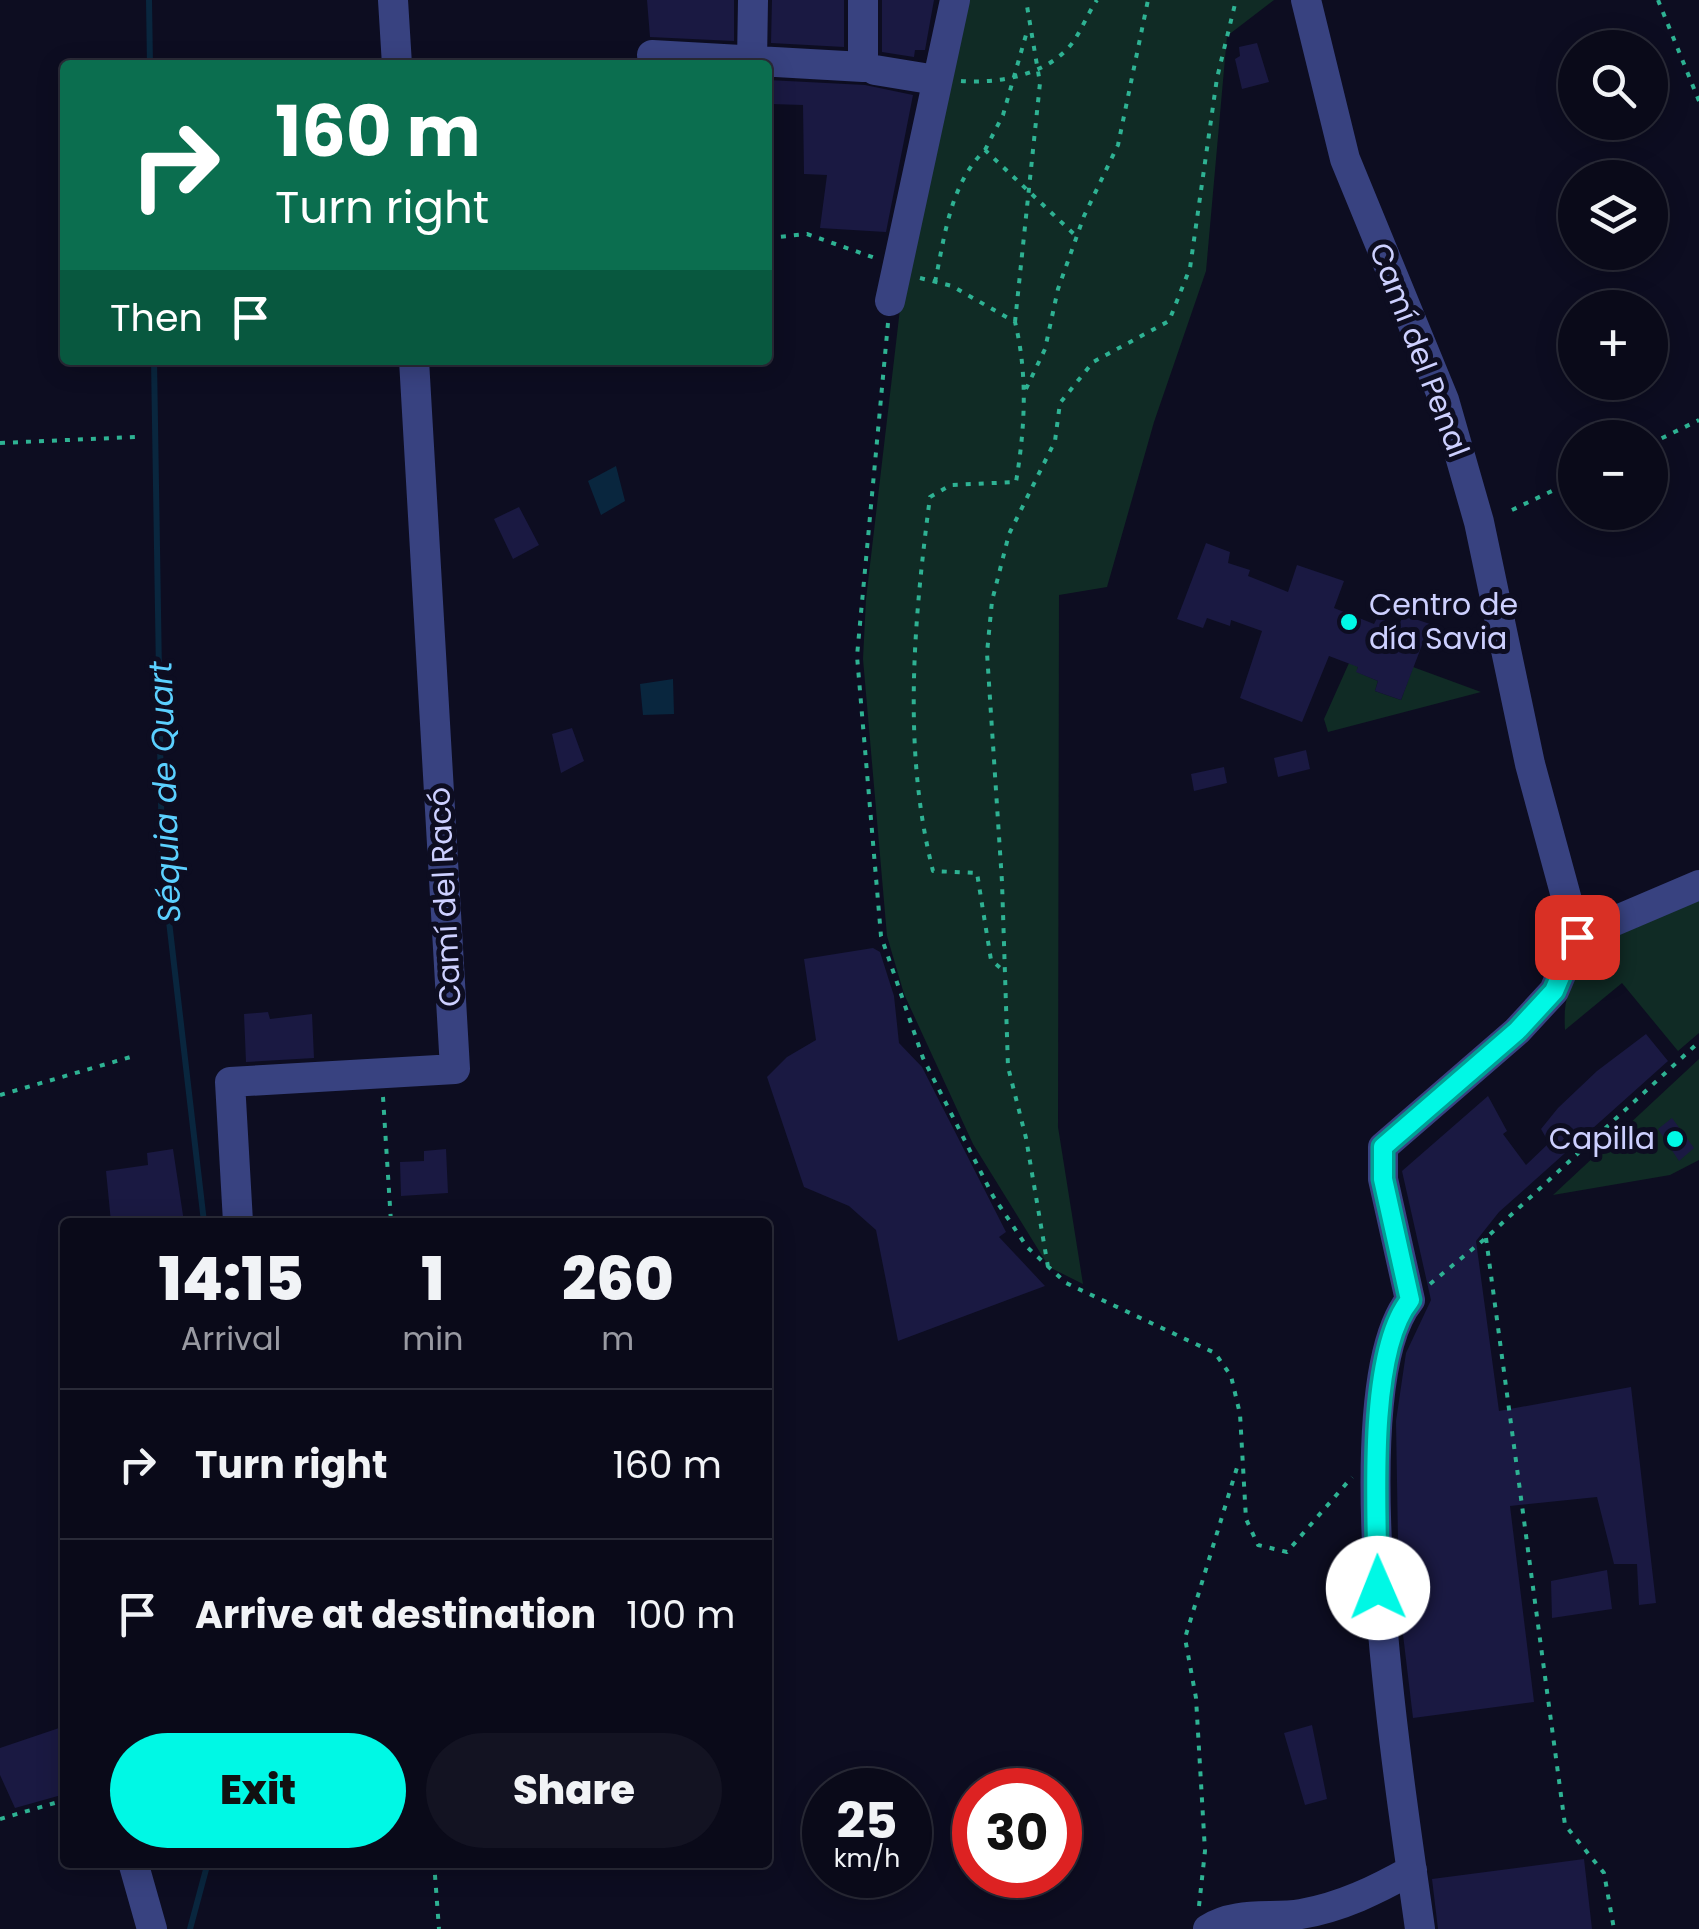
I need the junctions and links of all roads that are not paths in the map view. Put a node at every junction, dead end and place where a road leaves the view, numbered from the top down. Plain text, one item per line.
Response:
1 (393, 0) edge
2 (753, 0) edge
3 (863, 0) edge
4 (955, 0) edge
5 (1306, 0) edge
6 (652, 55) dead end
7 (397, 60) edge
8 (723, 60) edge
9 (752, 60) edge
10 (772, 63) edge
11 (869, 68) junction
12 (936, 80) junction
13 (890, 301) road end
14 (414, 365) edge
15 (1699, 885) edge
16 (1577, 937) junction
17 (238, 1218) edge
18 (135, 1868) edge
19 (1412, 1870) junction
20 (1203, 1921) edge
21 (152, 1929) edge
22 (1420, 1929) edge

1 - 7 street
2 - 9 street
3 - 11 street
4 - 12 street
5 - 16 street, Camí del Penal
6 - 8 street
10 - 11 street
11 - 12 street
12 - 13 street
14 - 17 street, Camí del Racó
15 - 16 street
16 - 19 street
18 - 21 street
19 - 20 street
19 - 22 street

